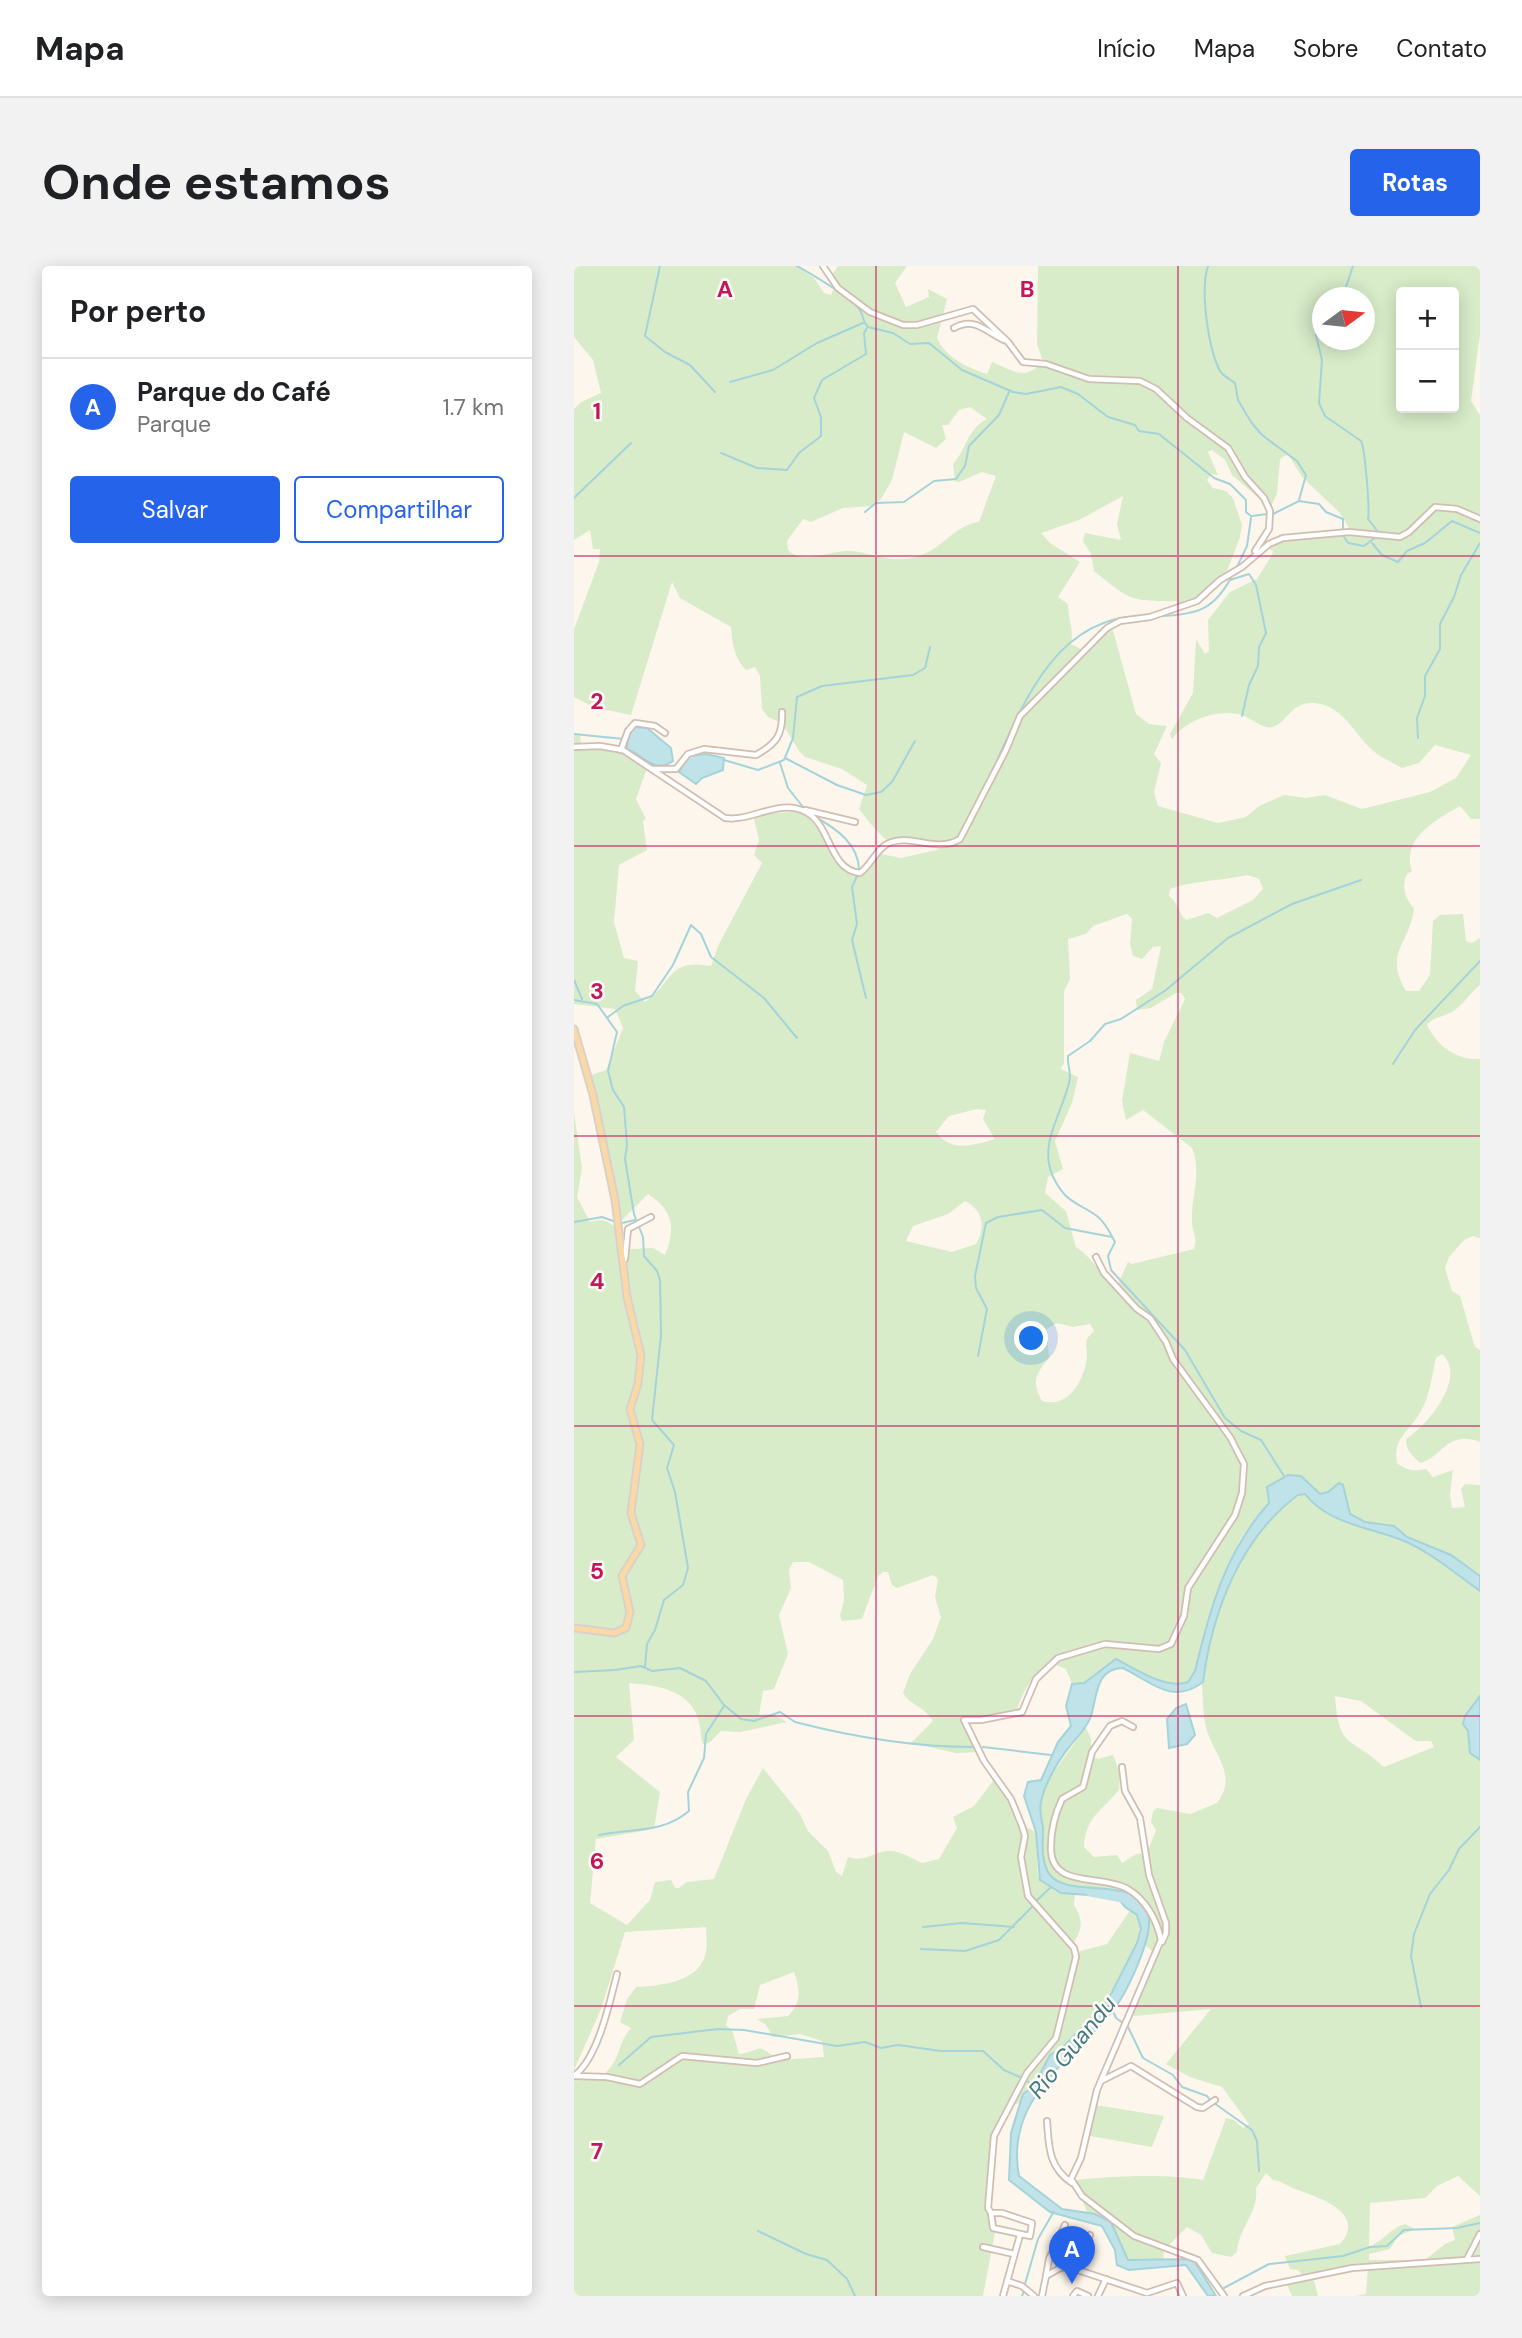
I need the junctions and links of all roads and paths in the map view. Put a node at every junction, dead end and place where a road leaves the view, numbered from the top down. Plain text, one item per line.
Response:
1 (823, 266) edge
2 (954, 328) dead end
3 (1008, 342) junction
4 (1480, 519) edge
5 (1252, 556) junction
6 (782, 712) dead end
7 (665, 733) dead end
8 (574, 747) edge
9 (621, 750) junction
10 (651, 769) junction
11 (797, 810) junction
12 (855, 822) dead end
13 (574, 1029) edge
14 (651, 1217) dead end
15 (1096, 1257) dead end
16 (625, 1259) junction
17 (574, 1628) edge
18 (1133, 1727) dead end
19 (1122, 1767) dead end
20 (1161, 1944) junction
21 (617, 1974) dead end
22 (788, 2056) dead end
23 (574, 2076) edge
24 (1100, 2081) junction
25 (1215, 2101) dead end
26 (1047, 2120) dead end
27 (1072, 2183) junction
28 (991, 2213) junction
29 (1065, 2225) dead end
30 (1480, 2234) edge
31 (1020, 2235) junction
32 (1090, 2235) dead end
33 (983, 2247) dead end
34 (1014, 2254) junction
35 (1480, 2259) edge
36 (1467, 2260) junction
37 (1074, 2268) junction
38 (1046, 2276) junction
39 (1106, 2279) junction
40 (1007, 2281) junction
41 (1153, 2294) edge
42 (1003, 2296) edge
43 (1034, 2296) edge
44 (1042, 2296) edge
45 (1073, 2296) edge
46 (1088, 2296) edge
47 (1098, 2296) edge
48 (1183, 2296) edge
49 (1224, 2296) edge
50 (1243, 2296) edge

1 - 3 street
2 - 3 street
3 - 5 street
4 - 5 street
5 - 11 street
6 - 10 street
7 - 9 street
8 - 9 street
9 - 10 street
10 - 11 street
11 - 12 street
13 - 16 main road
14 - 16 street
15 - 28 street
16 - 17 main road
18 - 20 street
19 - 20 street
20 - 24 street
21 - 23 street
22 - 23 street
24 - 25 street
24 - 27 street
26 - 27 street
27 - 49 street
28 - 31 street
28 - 31 street
29 - 38 street
30 - 36 street
31 - 34 street
32 - 37 street
33 - 34 street
34 - 40 street
35 - 36 street
36 - 50 street
37 - 38 street
37 - 39 street
38 - 44 street
39 - 41 street
39 - 47 street
40 - 42 street
40 - 43 street
41 - 48 street
45 - 46 street

